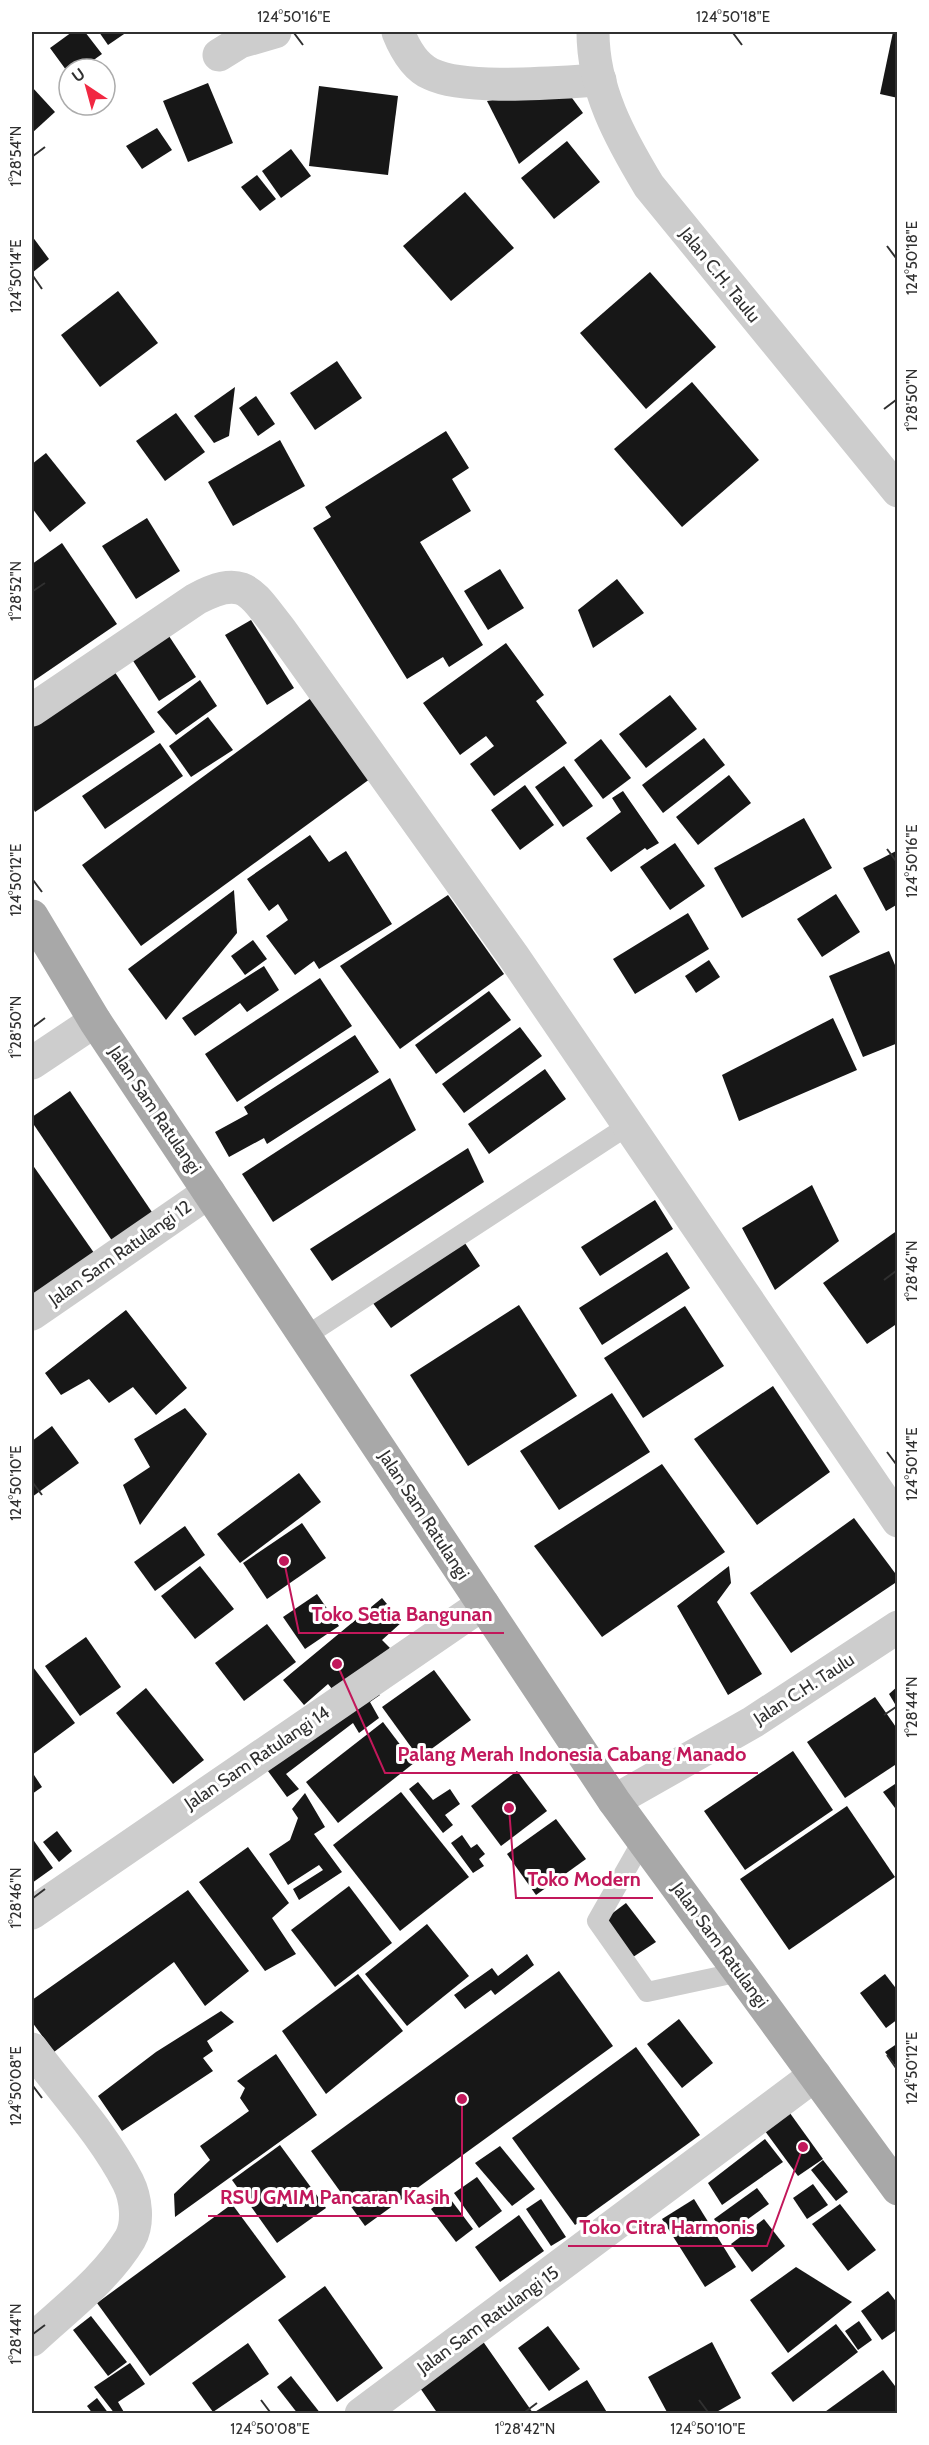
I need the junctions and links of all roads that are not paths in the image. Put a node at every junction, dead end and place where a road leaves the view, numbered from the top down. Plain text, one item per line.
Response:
1 (274, 32) edge
2 (398, 32) edge
3 (593, 32) edge
4 (219, 55) dead end
5 (600, 80) junction
6 (897, 491) edge
7 (32, 710) edge
8 (32, 916) edge
9 (95, 1021) junction
10 (32, 1063) edge
11 (629, 1125) junction
12 (209, 1192) junction
13 (32, 1314) edge
14 (306, 1336) junction
15 (897, 1521) edge
16 (483, 1604) junction
17 (897, 1628) edge
18 (615, 1801) junction
19 (643, 1840) junction
20 (32, 1913) edge
21 (740, 1972) junction
22 (32, 2049) edge
23 (816, 2075) junction
24 (897, 2189) edge
25 (32, 2340) edge
26 (361, 2414) edge

1 - 4 street
2 - 5 street
3 - 5 street, Jalan C.H. Taulu
5 - 6 street, Jalan C.H. Taulu
7 - 11 street
8 - 9 main road, Jalan Sam Ratulangi
9 - 10 street
9 - 12 main road, Jalan Sam Ratulangi
11 - 14 lane
11 - 15 street
12 - 13 street, Jalan Sam Ratulangi 12
12 - 14 main road, Jalan Sam Ratulangi
14 - 16 main road, Jalan Sam Ratulangi
16 - 18 main road, Jalan Sam Ratulangi
16 - 20 street, Jalan Sam Ratulangi 14
17 - 18 street, Jalan C.H. Taulu
18 - 19 main road, Jalan Sam Ratulangi
19 - 21 main road, Jalan Sam Ratulangi
19 - 21 lane
21 - 23 main road, Jalan Sam Ratulangi
22 - 25 street
23 - 24 main road, Jalan Sam Ratulangi
23 - 26 street, Jalan Sam Ratulangi 15

